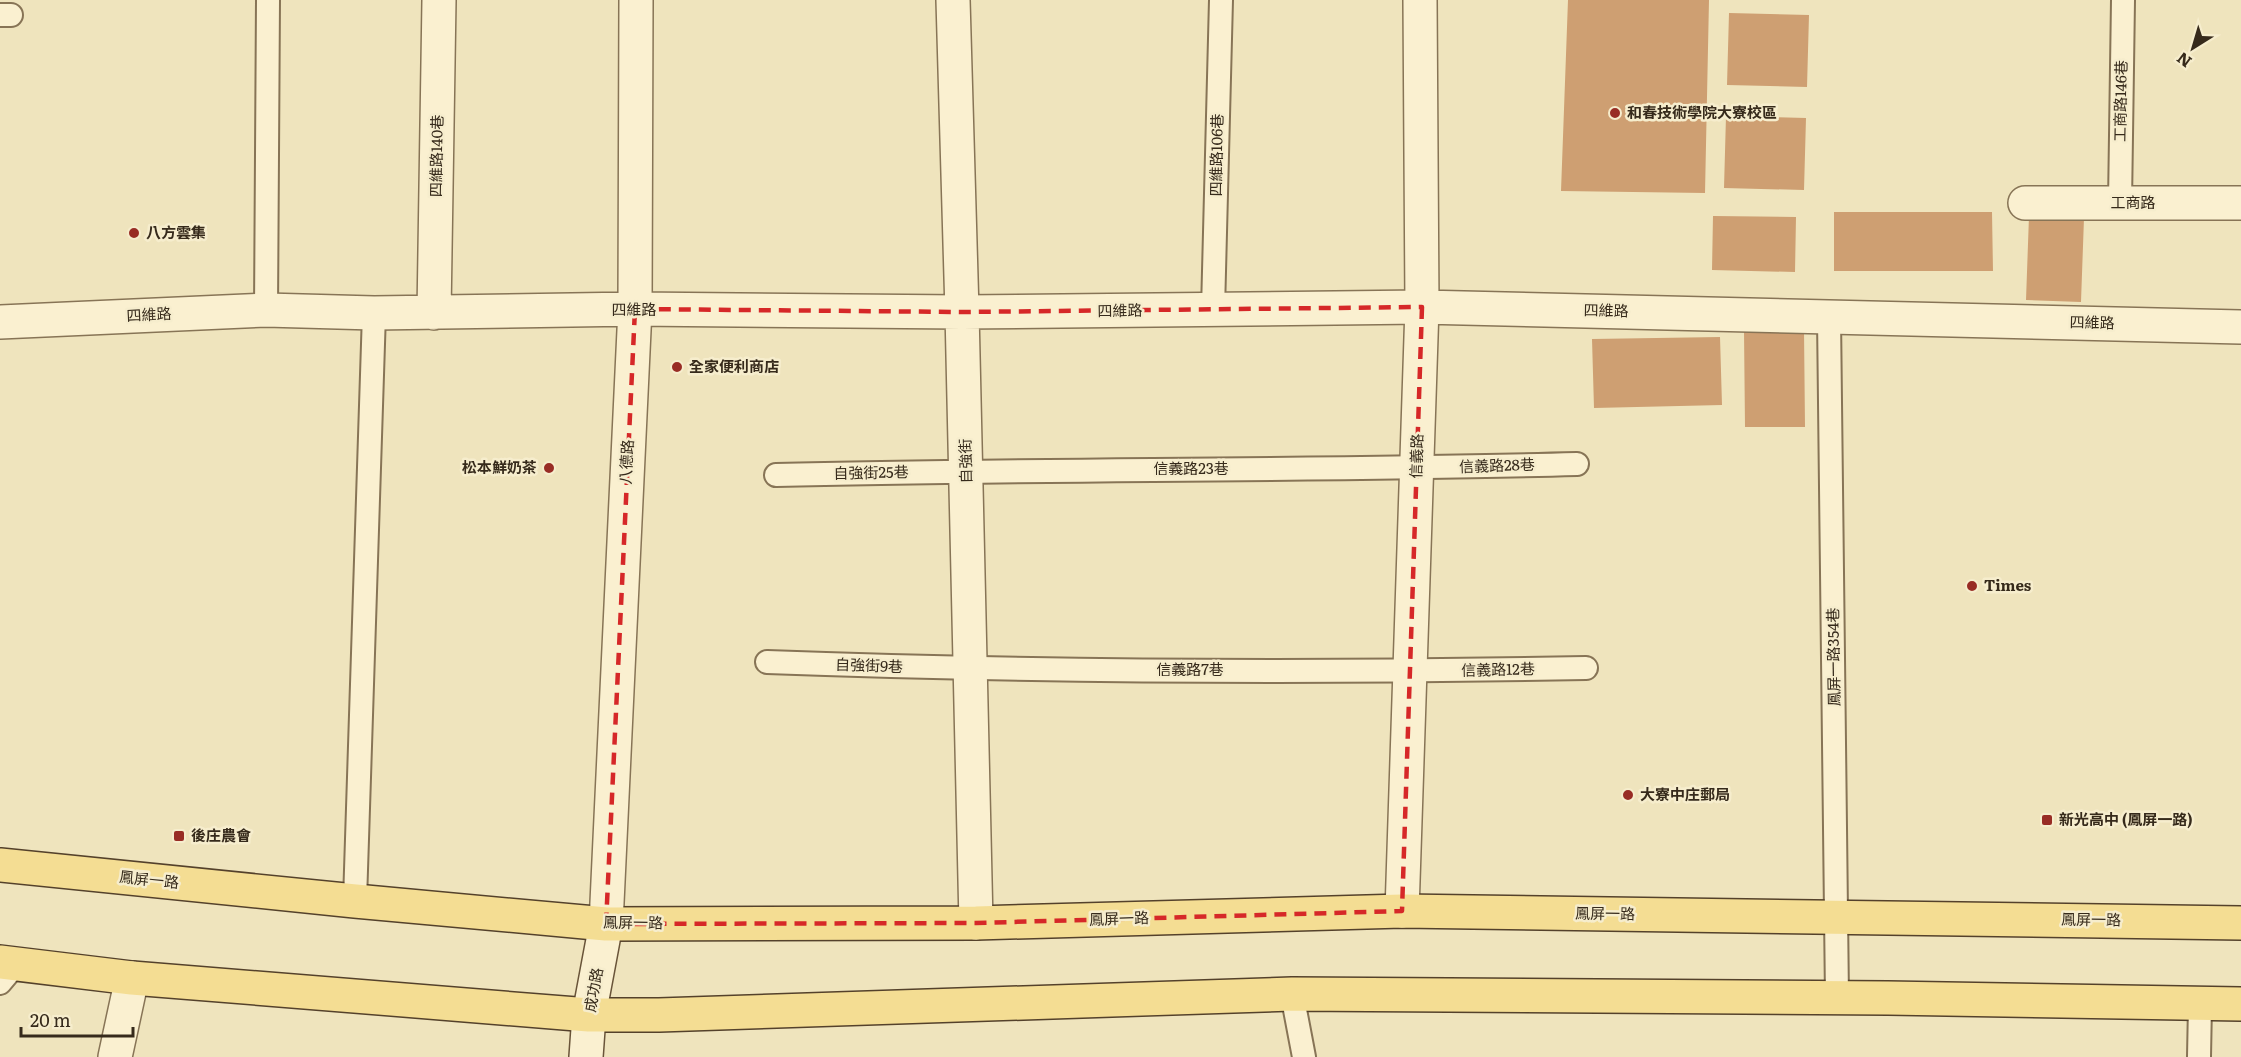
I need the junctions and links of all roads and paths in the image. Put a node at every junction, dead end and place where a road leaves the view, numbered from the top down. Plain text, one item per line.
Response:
1 (267, 0) edge
2 (439, 0) edge
3 (636, 0) edge
4 (953, 0) edge
5 (1221, 0) edge
6 (1420, 0) edge
7 (2122, 0) edge
8 (2025, 203) dead end
9 (2120, 203) junction
10 (2241, 203) edge
11 (1422, 307) junction
12 (634, 309) junction
13 (266, 310) junction
14 (1213, 310) junction
15 (963, 312) junction
16 (374, 313) junction
17 (434, 313) junction
18 (1829, 317) junction
19 (0, 322) edge
20 (2241, 327) edge
21 (1577, 464) dead end
22 (1416, 468) junction
23 (966, 470) junction
24 (776, 475) dead end
25 (767, 662) dead end
26 (1586, 668) dead end
27 (970, 669) junction
28 (1410, 671) junction
29 (0, 865) edge
30 (356, 901) junction
31 (1402, 911) junction
32 (1837, 917) junction
33 (975, 923) junction
34 (2241, 923) edge
35 (606, 924) junction
36 (5, 970) edge
37 (132, 978) junction
38 (1292, 994) junction
39 (1837, 998) junction
40 (2241, 1004) edge
41 (2200, 1005) junction
42 (589, 1015) junction
43 (115, 1057) edge
44 (586, 1057) edge
45 (1304, 1057) edge
46 (2199, 1057) edge

1 - 13 lane
2 - 17 street, 四維路140巷
3 - 12 street, 八德路
4 - 15 street, 自強街
5 - 14 lane, 四維路106巷
6 - 11 street, 信義路
7 - 9 lane, 工商路146巷
8 - 9 street, 工商路
9 - 10 street, 工商路
11 - 14 street, 四維路
11 - 18 street, 四維路
11 - 22 street, 信義路
12 - 15 street, 四維路
12 - 17 street, 四維路
12 - 35 street, 八德路
13 - 16 street, 四維路
13 - 19 street, 四維路
14 - 15 street, 四維路
15 - 23 street, 自強街
16 - 17 street, 四維路
16 - 30 lane
18 - 20 street, 四維路
18 - 32 lane, 鳳屏一路354巷
21 - 22 lane, 信義路28巷
22 - 23 lane, 信義路23巷
22 - 28 street, 信義路
23 - 24 lane, 自強街25巷
23 - 27 street, 自強街
25 - 27 lane, 自強街9巷
26 - 28 lane, 信義路12巷
27 - 28 lane, 信義路7巷
27 - 33 street, 自強街
28 - 31 street, 信義路
29 - 30 main road, 鳳屏一路
30 - 35 main road, 鳳屏一路
31 - 32 main road, 鳳屏一路
31 - 33 main road, 鳳屏一路
32 - 34 main road, 鳳屏一路
32 - 39 lane, 鳳屏一路354巷
33 - 35 main road, 鳳屏一路
35 - 42 street, 成功路
36 - 37 main road
37 - 42 main road
37 - 43 street
38 - 39 main road
38 - 42 main road
38 - 45 lane
39 - 41 main road
40 - 41 main road
41 - 46 lane
42 - 44 street, 成功路

